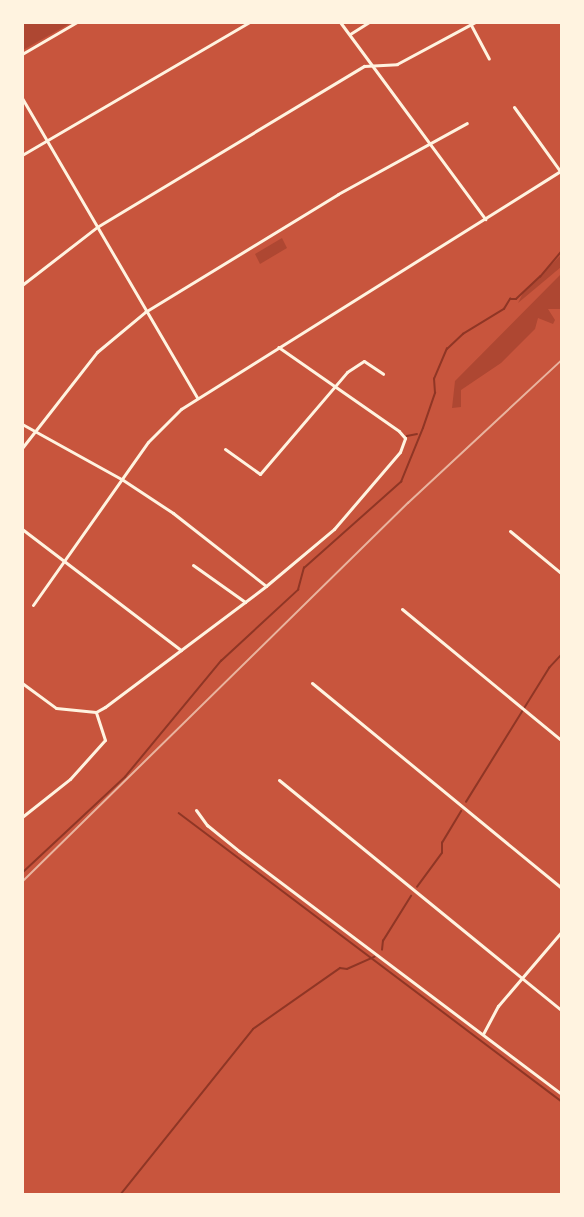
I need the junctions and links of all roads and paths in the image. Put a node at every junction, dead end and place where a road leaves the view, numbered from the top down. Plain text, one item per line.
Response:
1 (77, 22) edge
2 (250, 22) edge
3 (340, 22) edge
4 (369, 22) edge
5 (475, 22) edge
6 (471, 25) junction
7 (349, 34) junction
8 (22, 54) edge
9 (489, 59) dead end
10 (370, 64) junction
11 (22, 98) edge
12 (514, 107) dead end
13 (467, 123) dead end
14 (46, 141) junction
15 (429, 142) junction
16 (22, 155) edge
17 (561, 171) edge
18 (484, 219) junction
19 (96, 227) junction
20 (22, 285) edge
21 (145, 312) junction
22 (278, 347) junction
23 (383, 374) dead end
24 (332, 388) junction
25 (197, 398) junction
26 (22, 424) edge
27 (35, 433) junction
28 (22, 448) edge
29 (225, 449) dead end
30 (123, 480) junction
31 (22, 529) edge
32 (510, 531) dead end
33 (64, 560) junction
34 (192, 565) dead end
35 (561, 574) edge
36 (267, 586) junction
37 (245, 602) junction
38 (33, 605) dead end
39 (402, 609) dead end
40 (181, 650) junction
41 (22, 682) edge
42 (312, 683) dead end
43 (96, 712) junction
44 (561, 741) edge
45 (279, 780) dead end
46 (196, 810) dead end
47 (22, 817) edge
48 (561, 888) edge
49 (561, 931) edge
50 (520, 977) junction
51 (561, 1011) edge
52 (483, 1034) junction
53 (561, 1094) edge

1 - 8 street
2 - 14 street
3 - 7 street
4 - 7 street
5 - 6 street
6 - 9 street
6 - 10 street
7 - 10 street
10 - 15 street
10 - 19 street
11 - 14 street
12 - 17 street
13 - 15 street
14 - 16 street
14 - 19 street
15 - 18 street
15 - 21 street
17 - 18 street
18 - 22 street
19 - 20 street
19 - 21 street
21 - 25 street
21 - 27 street
22 - 24 street
22 - 25 street
23 - 24 street
24 - 29 street
24 - 36 street
25 - 30 street
26 - 27 street
27 - 28 street
27 - 30 street
30 - 33 street
30 - 36 street
31 - 33 street
32 - 35 street
33 - 38 street
33 - 40 street
34 - 37 street
36 - 37 street
37 - 40 street
39 - 44 street
40 - 43 street
41 - 43 street
42 - 48 street
43 - 47 street
45 - 50 street
46 - 52 street
49 - 50 street
50 - 51 street
50 - 52 street
52 - 53 street

